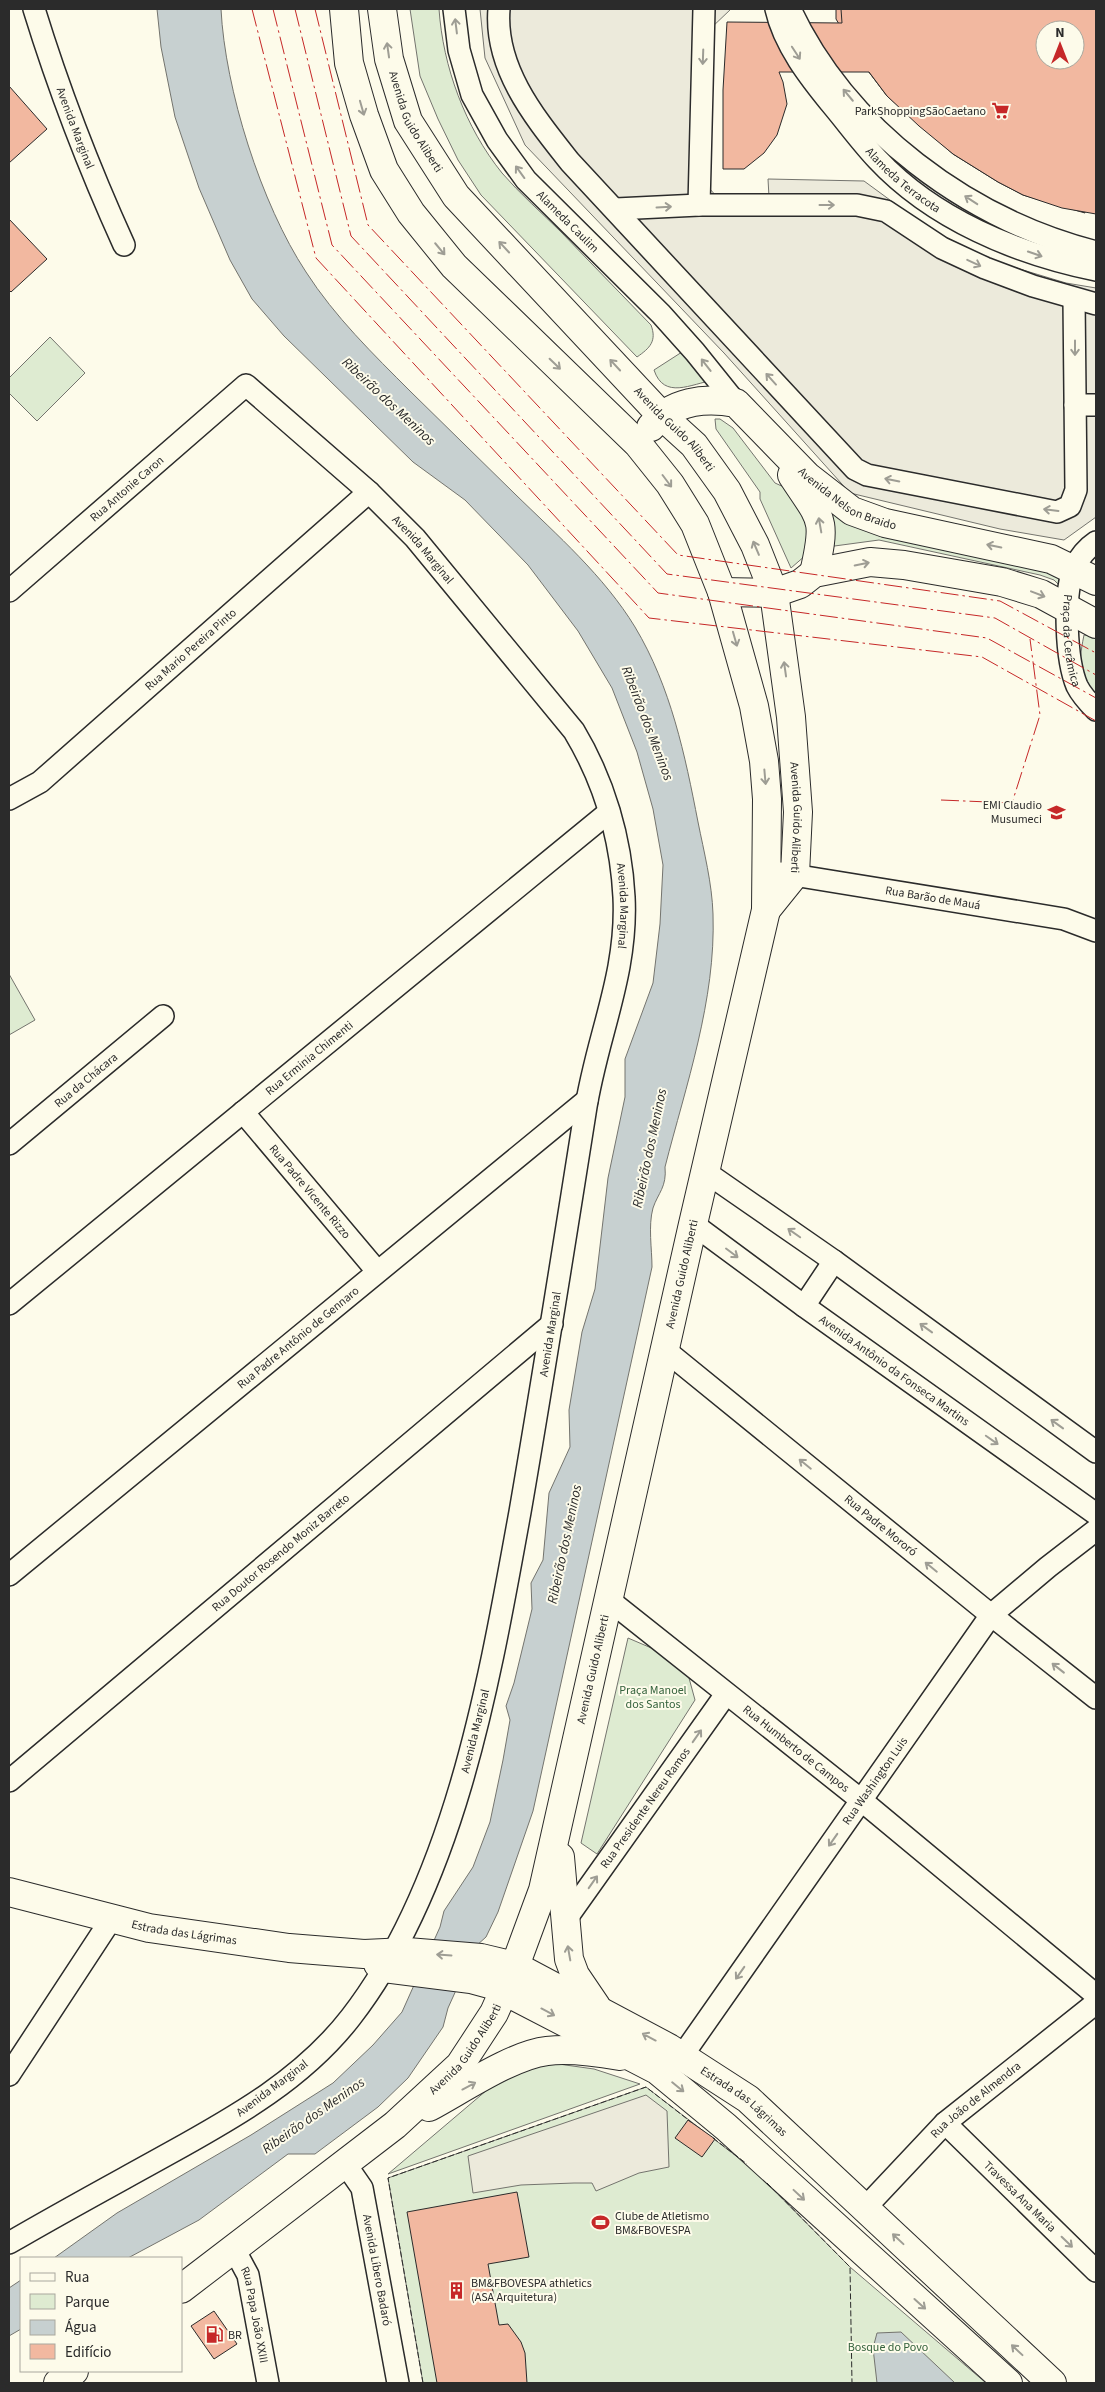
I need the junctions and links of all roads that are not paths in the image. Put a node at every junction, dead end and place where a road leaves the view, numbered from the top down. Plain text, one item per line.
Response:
1 (34, 9) edge
2 (344, 9) edge
3 (382, 9) edge
4 (454, 9) edge
5 (499, 9) edge
6 (776, 9) edge
7 (790, 9) edge
8 (705, 10) edge
9 (699, 206) junction
10 (616, 209) junction
11 (124, 245) dead end
12 (1096, 252) edge
13 (1096, 270) edge
14 (1074, 299) junction
15 (1096, 304) edge
16 (246, 385) joint
17 (736, 403) junction
18 (1075, 405) junction
19 (1096, 405) edge
20 (661, 415) junction
21 (638, 444) junction
22 (778, 447) junction
23 (369, 492) junction
24 (1096, 542) edge
25 (814, 573) junction
26 (1085, 575) edge
27 (9, 591) edge
28 (722, 592) junction
29 (774, 593) junction
30 (1067, 608) junction
31 (1096, 624) edge
32 (1096, 710) edge
33 (9, 799) edge
34 (609, 812) junction
35 (768, 872) junction
36 (795, 874) junction
37 (766, 910) junction
38 (1096, 931) edge
39 (163, 1016) dead end
40 (586, 1100) junction
41 (243, 1112) junction
42 (9, 1144) edge
43 (707, 1173) junction
44 (693, 1224) junction
45 (834, 1261) junction
46 (377, 1271) junction
47 (9, 1304) edge
48 (804, 1306) junction
49 (552, 1324) junction
50 (664, 1350) junction
51 (1096, 1452) edge
52 (1096, 1514) edge
53 (1096, 1530) edge
54 (9, 1574) edge
55 (609, 1600) junction
56 (991, 1616) junction
57 (726, 1694) junction
58 (1096, 1698) edge
59 (9, 1781) edge
60 (861, 1800) junction
61 (558, 1827) junction
62 (9, 1892) edge
63 (112, 1918) junction
64 (564, 1922) junction
65 (390, 1960) junction
66 (515, 1966) junction
67 (476, 1968) junction
68 (504, 1990) junction
69 (1096, 1995) edge
70 (1096, 2003) edge
71 (599, 2011) junction
72 (682, 2056) junction
73 (638, 2059) junction
74 (9, 2075) edge
75 (945, 2123) junction
76 (395, 2125) junction
77 (344, 2162) junction
78 (865, 2208) junction
79 (9, 2243) edge
80 (234, 2249) junction
81 (1096, 2271) edge
82 (182, 2288) edge
83 (73, 2372) edge
84 (58, 2383) edge
85 (268, 2383) edge
86 (398, 2383) edge
87 (1008, 2383) edge
88 (1052, 2383) edge

1 - 11 street, Avenida Marginal
2 -> 21 main road, Avenida Guido Aliberti
20 -> 3 main road, Avenida Guido Aliberti
17 -> 4 street, Alameda Caulim
5 - 10 street
6 -> 13 street, Alameda Terracota
12 -> 7 street, Alameda Terracota
8 -> 9 street
10 -> 9 street
9 -> 14 street
18 -> 10 street
14 - 15 street
14 -> 18 street
16 - 23 street, Avenida Marginal
16 - 27 street, Rua Antonie Caron
17 - 20 main road
17 - 22 main road, Avenida Nelson Braido
18 - 19 street
20 - 21 main road
29 -> 20 main road, Avenida Guido Aliberti
21 -> 28 main road, Avenida Guido Aliberti
25 -> 22 main road
26 -> 22 main road, Avenida Nelson Braido
23 - 33 street, Rua Mario Pereira Pinto
23 - 34 street, Avenida Marginal
24 - 26 street, Praça da Cerâmica
25 - 29 main road
25 -> 30 main road
26 - 30 street, Praça da Cerâmica
28 - 29 main road
28 -> 35 main road, Avenida Guido Aliberti
36 -> 29 main road, Avenida Guido Aliberti
30 - 31 main road
30 - 32 street, Praça da Cerâmica
34 - 40 street, Avenida Marginal
34 - 41 street, Rua Erminia Chimenti
35 - 36 street, Rua Barão de Mauá
35 - 37 main road, Avenida Guido Aliberti
36 - 37 main road, Avenida Guido Aliberti
36 - 38 street, Rua Barão de Mauá
37 - 43 main road, Avenida Guido Aliberti
39 - 42 street, Rua da Chácara
40 - 46 street, Rua Padre Antônio de Gennaro
40 - 49 street, Avenida Marginal
41 - 46 street, Rua Padre Vicente Rizzo
41 - 47 street, Rua Erminia Chimenti
43 - 44 main road, Avenida Guido Aliberti
45 -> 43 street
44 -> 48 street, Avenida Antônio da Fonseca Martins
44 - 50 main road, Avenida Guido Aliberti
45 - 48 street
51 -> 45 street
46 - 54 street, Rua Padre Antônio de Gennaro
48 -> 52 street, Avenida Antônio da Fonseca Martins
49 - 59 street, Rua Doutor Rosendo Moniz Barreto
49 - 65 street, Avenida Marginal
50 - 55 main road, Avenida Guido Aliberti
56 -> 50 street, Rua Padre Mororó
53 - 56 street, Rua Washington Luis
55 - 57 street, Rua Humberto de Campos
55 - 61 main road, Avenida Guido Aliberti
58 -> 56 street, Rua Padre Mororó
56 - 60 street, Rua Washington Luis
57 - 60 street, Rua Humberto de Campos
64 -> 57 street, Rua Presidente Nereu Ramos
60 - 69 street, Rua Humberto de Campos
60 -> 72 street, Rua Washington Luis
61 - 64 main road
61 - 66 main road, Avenida Guido Aliberti
62 - 63 main road, Estrada das Lágrimas
63 - 65 main road, Estrada das Lágrimas
63 - 74 street
71 -> 64 main road
65 - 67 main road, Estrada das Lágrimas
65 - 79 street, Avenida Marginal
66 - 67 main road, Estrada das Lágrimas
66 - 68 main road, Avenida Guido Aliberti
66 - 71 main road, Estrada das Lágrimas
67 - 68 main road, Estrada das Lágrimas
68 -> 73 main road, Estrada das Lágrimas
68 - 76 main road, Avenida Guido Aliberti
70 - 75 street, Rua João de Almendra
72 -> 71 main road, Estrada das Lágrimas
72 - 78 main road, Estrada das Lágrimas
76 -> 73 main road
73 -> 87 main road, Estrada das Lágrimas
75 - 78 street, Rua João de Almendra
75 -> 81 street, Travessa Ana Maria
76 - 77 main road, Avenida Guido Aliberti
77 - 80 main road, Avenida Guido Aliberti
77 - 86 street, Avenida Líbero Badaró
88 -> 78 main road, Estrada das Lágrimas
80 - 82 main road, Avenida Guido Aliberti
80 - 85 street, Rua Papa João XXIII
83 - 84 main road

